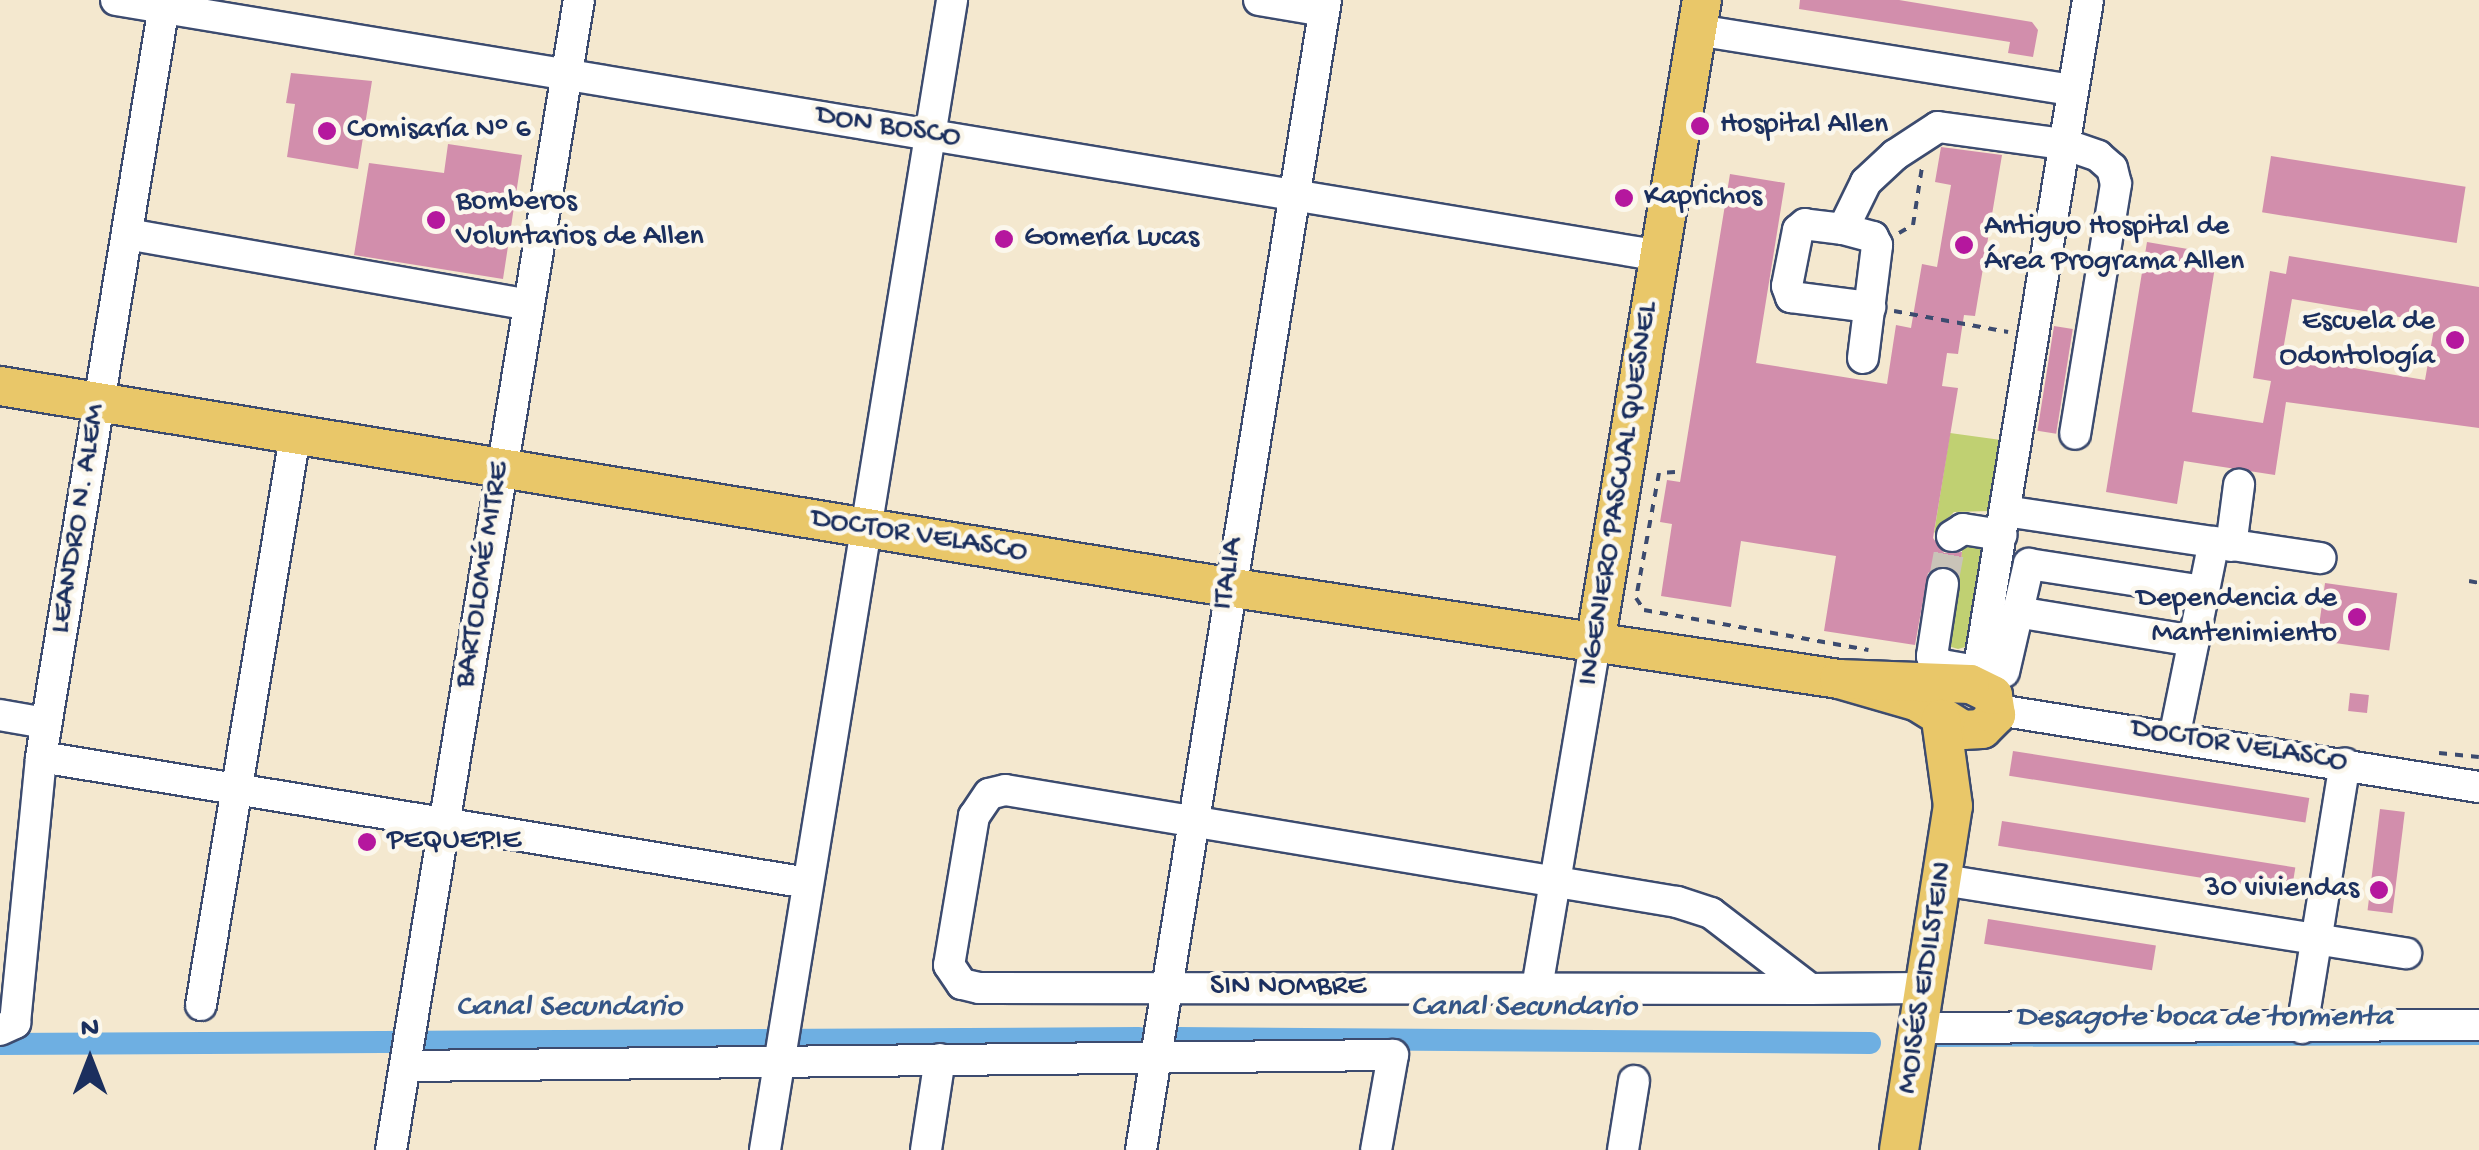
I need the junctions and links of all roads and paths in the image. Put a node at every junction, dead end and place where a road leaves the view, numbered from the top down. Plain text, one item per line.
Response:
1 (116, 0) edge
2 (579, 0) edge
3 (952, 0) edge
4 (1258, 0) edge
5 (2088, 0) edge
6 (165, 4) edge
7 (1325, 6) edge
8 (1700, 15) edge
9 (567, 75) junction
10 (2071, 90) junction
11 (1926, 132) junction
12 (930, 135) junction
13 (2064, 144) junction
14 (1293, 195) junction
15 (1843, 230) junction
16 (127, 234) junction
17 (1877, 245) junction
18 (1660, 256) junction
19 (528, 304) junction
20 (1870, 306) junction
21 (2032, 336) junction
22 (1863, 358) dead end
23 (0, 386) edge
24 (99, 402) junction
25 (2076, 434) dead end
26 (295, 436) junction
27 (501, 471) junction
28 (1675, 472) dead end
29 (2239, 485) dead end
30 (2003, 523) junction
31 (865, 528) junction
32 (1952, 536) dead end
33 (2223, 544) junction
34 (2321, 558) dead end
35 (2469, 581) dead end
36 (2479, 583) edge
37 (1942, 584) tunnel mouth
38 (1227, 586) junction
39 (2203, 591) junction
40 (2017, 612) junction
41 (2194, 641) junction
42 (1595, 644) junction
43 (1885, 652) dead end
44 (1972, 698) junction
45 (0, 715) edge
46 (46, 723) junction
47 (2174, 738) junction
48 (2439, 752) dead end
49 (41, 757) junction
50 (2479, 757) edge
51 (2345, 763) junction
52 (2479, 787) edge
53 (237, 789) junction
54 (1191, 821) junction
55 (445, 823) junction
56 (1943, 880) junction
57 (808, 882) junction
58 (1556, 882) junction
59 (2318, 939) junction
60 (2406, 952) dead end
61 (1166, 988) junction
62 (1538, 988) junction
63 (1924, 988) junction
64 (1810, 989) junction
65 (201, 1005) dead end
66 (2479, 1025) edge
67 (1918, 1028) junction
68 (2302, 1028) junction
69 (0, 1030) edge
70 (1155, 1055) junction
71 (940, 1059) junction
72 (779, 1062) junction
73 (406, 1066) junction
74 (1634, 1080) dead end
75 (391, 1150) edge
76 (765, 1150) edge
77 (926, 1150) edge
78 (1140, 1150) edge
79 (1376, 1150) edge
80 (1623, 1150) edge
81 (1899, 1150) edge

1 - 6 street, DON BOSCO
2 - 9 street, BARTOLOMÉ MITRE
3 - 12 street
4 - 7 street
5 - 10 street
6 - 9 street, DON BOSCO
6 - 16 street, LEANDRO N. ALEM
7 - 14 street, ITALIA
8 - 10 street
8 - 18 main road, INGENIERO PASCUAL QUESNEL
9 - 12 street, DON BOSCO
9 - 19 street, BARTOLOMÉ MITRE
10 - 13 street
11 - 13 street
11 - 15 street
11 - 17 path
12 - 14 street, DON BOSCO
12 - 31 street
13 - 21 street
13 - 25 street
14 - 18 street, DON BOSCO
14 - 38 street, ITALIA
15 - 17 street
15 - 20 street
16 - 19 street
16 - 24 street, LEANDRO N. ALEM
17 - 20 street
18 - 42 main road, INGENIERO PASCUAL QUESNEL
19 - 27 street, BARTOLOMÉ MITRE
20 - 21 path
20 - 22 street
21 - 30 street
23 - 24 main road, DOCTOR VELASCO
24 - 26 main road, DOCTOR VELASCO
24 - 46 street, LEANDRO N. ALEM
26 - 27 main road, DOCTOR VELASCO
26 - 53 street
27 - 31 main road, DOCTOR VELASCO
27 - 55 street, BARTOLOMÉ MITRE
28 - 43 path
29 - 33 street
30 - 32 street
30 - 33 street
30 - 44 street
31 - 38 main road, DOCTOR VELASCO
31 - 57 street
33 - 34 street
33 - 39 street
35 - 36 path
37 - 44 street
38 - 42 main road, DOCTOR VELASCO
38 - 54 street, ITALIA
39 - 40 street
39 - 41 street
40 - 41 street
40 - 44 street
41 - 47 street
42 - 44 main road, DOCTOR VELASCO
42 - 58 street, INGENIERO PASCUAL QUESNEL
44 - 47 street, DOCTOR VELASCO
44 - 56 main road, MOISÉS EIDILSTEIN
45 - 46 street
46 - 49 street, LEANDRO N. ALEM
47 - 51 street, DOCTOR VELASCO
48 - 50 path
49 - 53 street
49 - 69 street, LEANDRO N. ALEM
51 - 52 street, DOCTOR VELASCO
51 - 59 street
53 - 55 street
53 - 65 street
54 - 58 street
54 - 61 street, ITALIA
54 - 61 street, SIN NOMBRE
55 - 57 street
55 - 73 street, BARTOLOMÉ MITRE
56 - 59 street
56 - 63 main road, MOISÉS EIDILSTEIN
57 - 72 street
58 - 62 street, INGENIERO PASCUAL QUESNEL
58 - 64 street
59 - 60 street
59 - 68 street
61 - 62 street, SIN NOMBRE
61 - 70 street, ITALIA
62 - 64 street, SIN NOMBRE
63 - 64 street, SIN NOMBRE
63 - 67 main road, MOISÉS EIDILSTEIN
66 - 68 street
67 - 68 street
67 - 81 main road, MOISÉS EIDILSTEIN
70 - 71 street
70 - 78 street, ITALIA
70 - 79 street
71 - 72 street
71 - 77 street
72 - 73 street
72 - 76 street
73 - 75 street, BARTOLOMÉ MITRE
74 - 80 street

